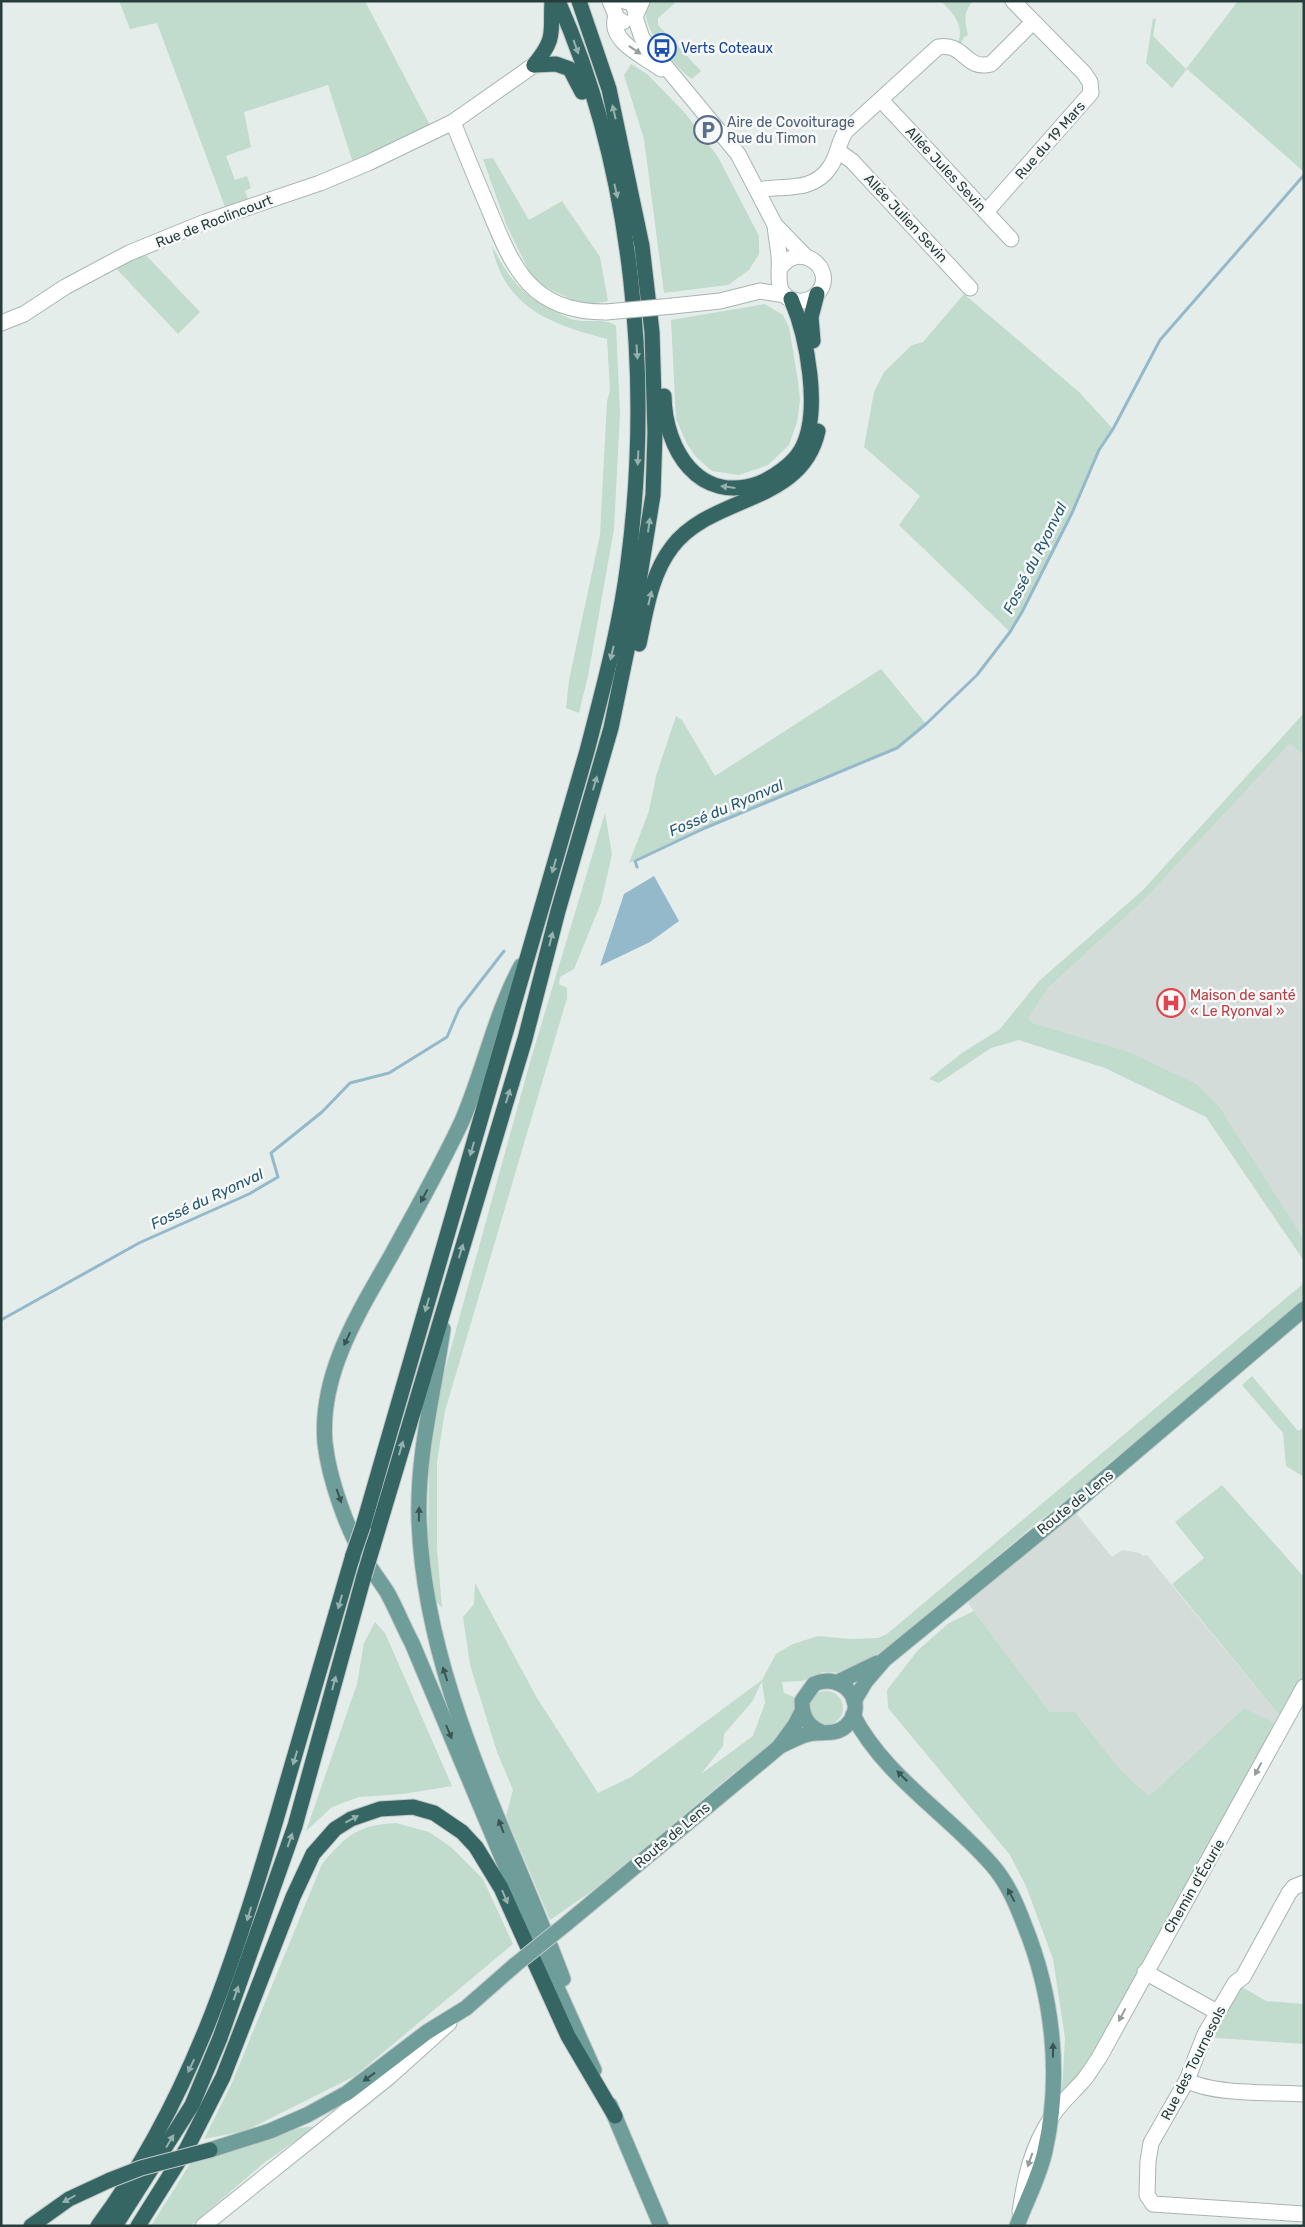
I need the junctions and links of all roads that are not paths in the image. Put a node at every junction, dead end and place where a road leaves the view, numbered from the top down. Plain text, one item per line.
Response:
1 (552, 1) edge
2 (558, 1) edge
3 (579, 1) edge
4 (1012, 1) edge
5 (626, 6) edge
6 (1033, 22) junction
7 (534, 65) junction
8 (671, 75) junction
9 (881, 100) junction
10 (452, 122) junction
11 (605, 143) junction
12 (838, 151) junction
13 (625, 159) junction
14 (758, 190) junction
15 (986, 212) junction
16 (774, 226) junction
17 (1011, 239) dead end
18 (805, 256) junction
19 (778, 273) junction
20 (970, 288) dead end
21 (760, 291) junction
22 (817, 294) junction
23 (788, 297) junction
24 (1, 323) edge
25 (611, 728) junction
26 (529, 950) junction
27 (447, 1298) junction
28 (1304, 1309) edge
29 (884, 1660) junction
30 (838, 1682) junction
31 (1304, 1687) edge
32 (854, 1708) junction
33 (802, 1711) junction
34 (822, 1732) junction
35 (779, 1747) junction
36 (1304, 1883) edge
37 (1145, 1972) junction
38 (466, 2008) junction
39 (1217, 2012) junction
40 (1188, 2080) junction
41 (1052, 2084) junction
42 (1077, 2087) junction
43 (1304, 2094) edge
44 (615, 2116) junction
45 (1051, 2117) junction
46 (210, 2150) joint
47 (1304, 2214) edge
48 (1018, 2222) edge
49 (31, 2226) edge
50 (98, 2226) edge
51 (115, 2226) edge
52 (138, 2226) edge
53 (203, 2226) edge
54 (661, 2226) edge

1 - 7 highway
2 -> 11 highway
13 -> 3 highway
4 - 6 street, Rue du 19 Mars
5 - 8 street
5 -> 8 street
6 - 9 street
6 - 15 street, Rue du 19 Mars
7 - 10 street, Rue de Roclincourt
7 - 11 highway
8 - 14 street
9 - 12 street
9 - 15 street, Allée Jules Sevin
10 - 21 street, bridge
10 - 24 street, Rue de Roclincourt
11 -> 26 highway
12 - 14 street
12 - 20 street, Allée Julien Sevin
23 -> 13 highway
25 -> 13 highway
14 - 16 street
15 - 17 street, Allée Jules Sevin
16 - 18 street
16 - 19 street
18 - 19 street
18 - 22 street
19 - 21 street
19 - 23 street
21 - 23 street
22 - 23 street
25 -> 22 highway
27 -> 25 highway
26 -> 44 main road
26 -> 50 highway, bridge
44 -> 27 main road
51 -> 27 highway, bridge
28 - 29 main road, Route de Lens
29 - 30 main road
29 - 32 main road, Route de Lens
30 - 32 main road
30 - 33 main road
31 -> 37 street, Chemin d'Écurie
32 - 34 main road
41 -> 32 main road
33 - 34 main road
33 - 35 main road
34 - 35 main road
35 - 38 main road, Route de Lens, bridge
36 - 39 street, Rue des Tournesols
37 - 39 street
37 -> 42 street, Chemin d'Écurie
38 -> 46 main road, Route de Lens
38 - 53 street
39 - 40 street, Rue des Tournesols
40 - 43 street
40 - 47 street, Rue des Tournesols
41 - 42 street
41 - 45 main road
42 - 45 street, Chemin d'Écurie
52 -> 44 highway
44 - 54 main road
45 - 48 main road
46 -> 49 highway, bridge

